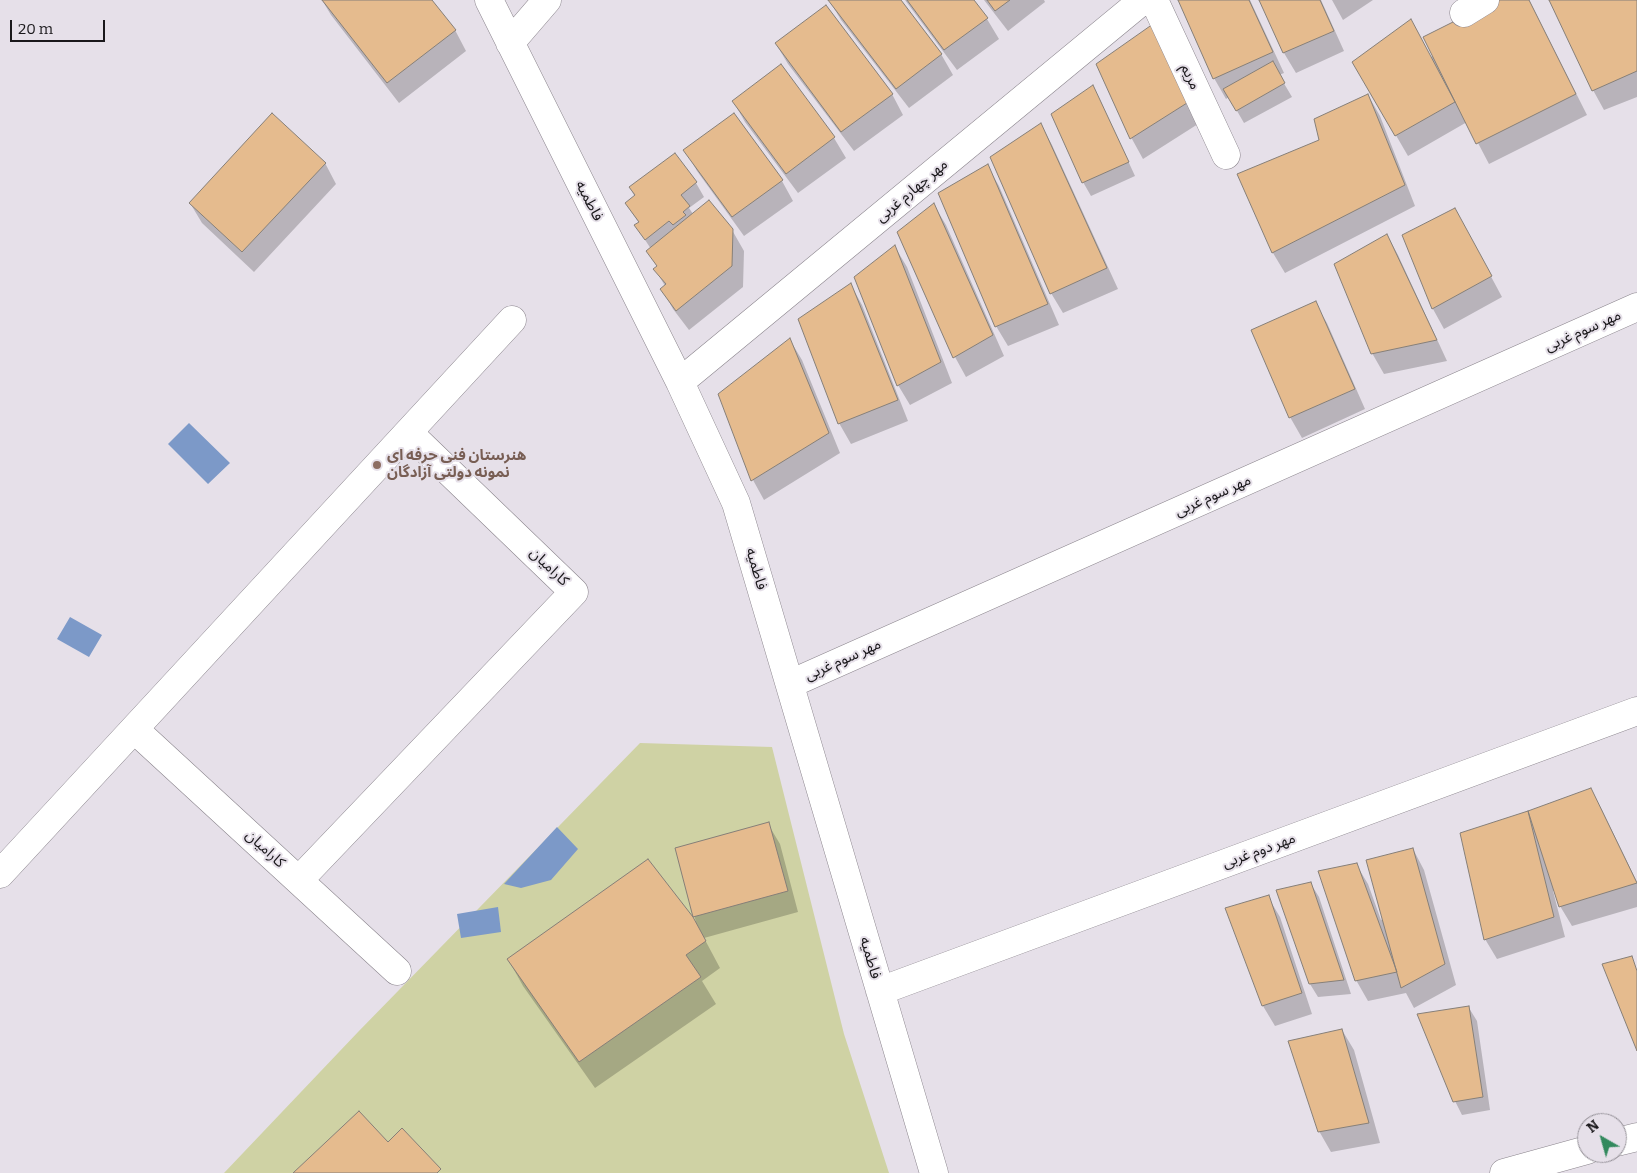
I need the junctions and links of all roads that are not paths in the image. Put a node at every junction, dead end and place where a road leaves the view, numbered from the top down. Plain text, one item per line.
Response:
1 (489, 0) edge
2 (547, 0) edge
3 (1143, 0) edge
4 (1154, 0) edge
5 (510, 43) junction
6 (1226, 155) dead end
7 (1637, 307) edge
8 (512, 320) dead end
9 (680, 382) junction
10 (409, 433) junction
11 (790, 684) junction
12 (1637, 710) edge
13 (134, 729) junction
14 (0, 874) edge
15 (299, 880) junction
16 (397, 972) dead end
17 (880, 991) junction
18 (1577, 1153) edge
19 (934, 1173) edge
20 (1504, 1173) edge

1 - 5 street, فاطمیه
2 - 5 street
3 - 9 street, مهر چهارم غربی
4 - 6 street, مریم
5 - 9 street, فاطمیه
7 - 11 street, مهر سوم غربی
8 - 10 street
9 - 11 street, فاطمیه
10 - 13 street
10 - 15 street, کارامیان
11 - 17 street, فاطمیه
12 - 17 street, مهر دوم غربی
13 - 14 street
13 - 15 street, کارامیان
15 - 16 street
17 - 19 street, فاطمیه
18 - 20 street

